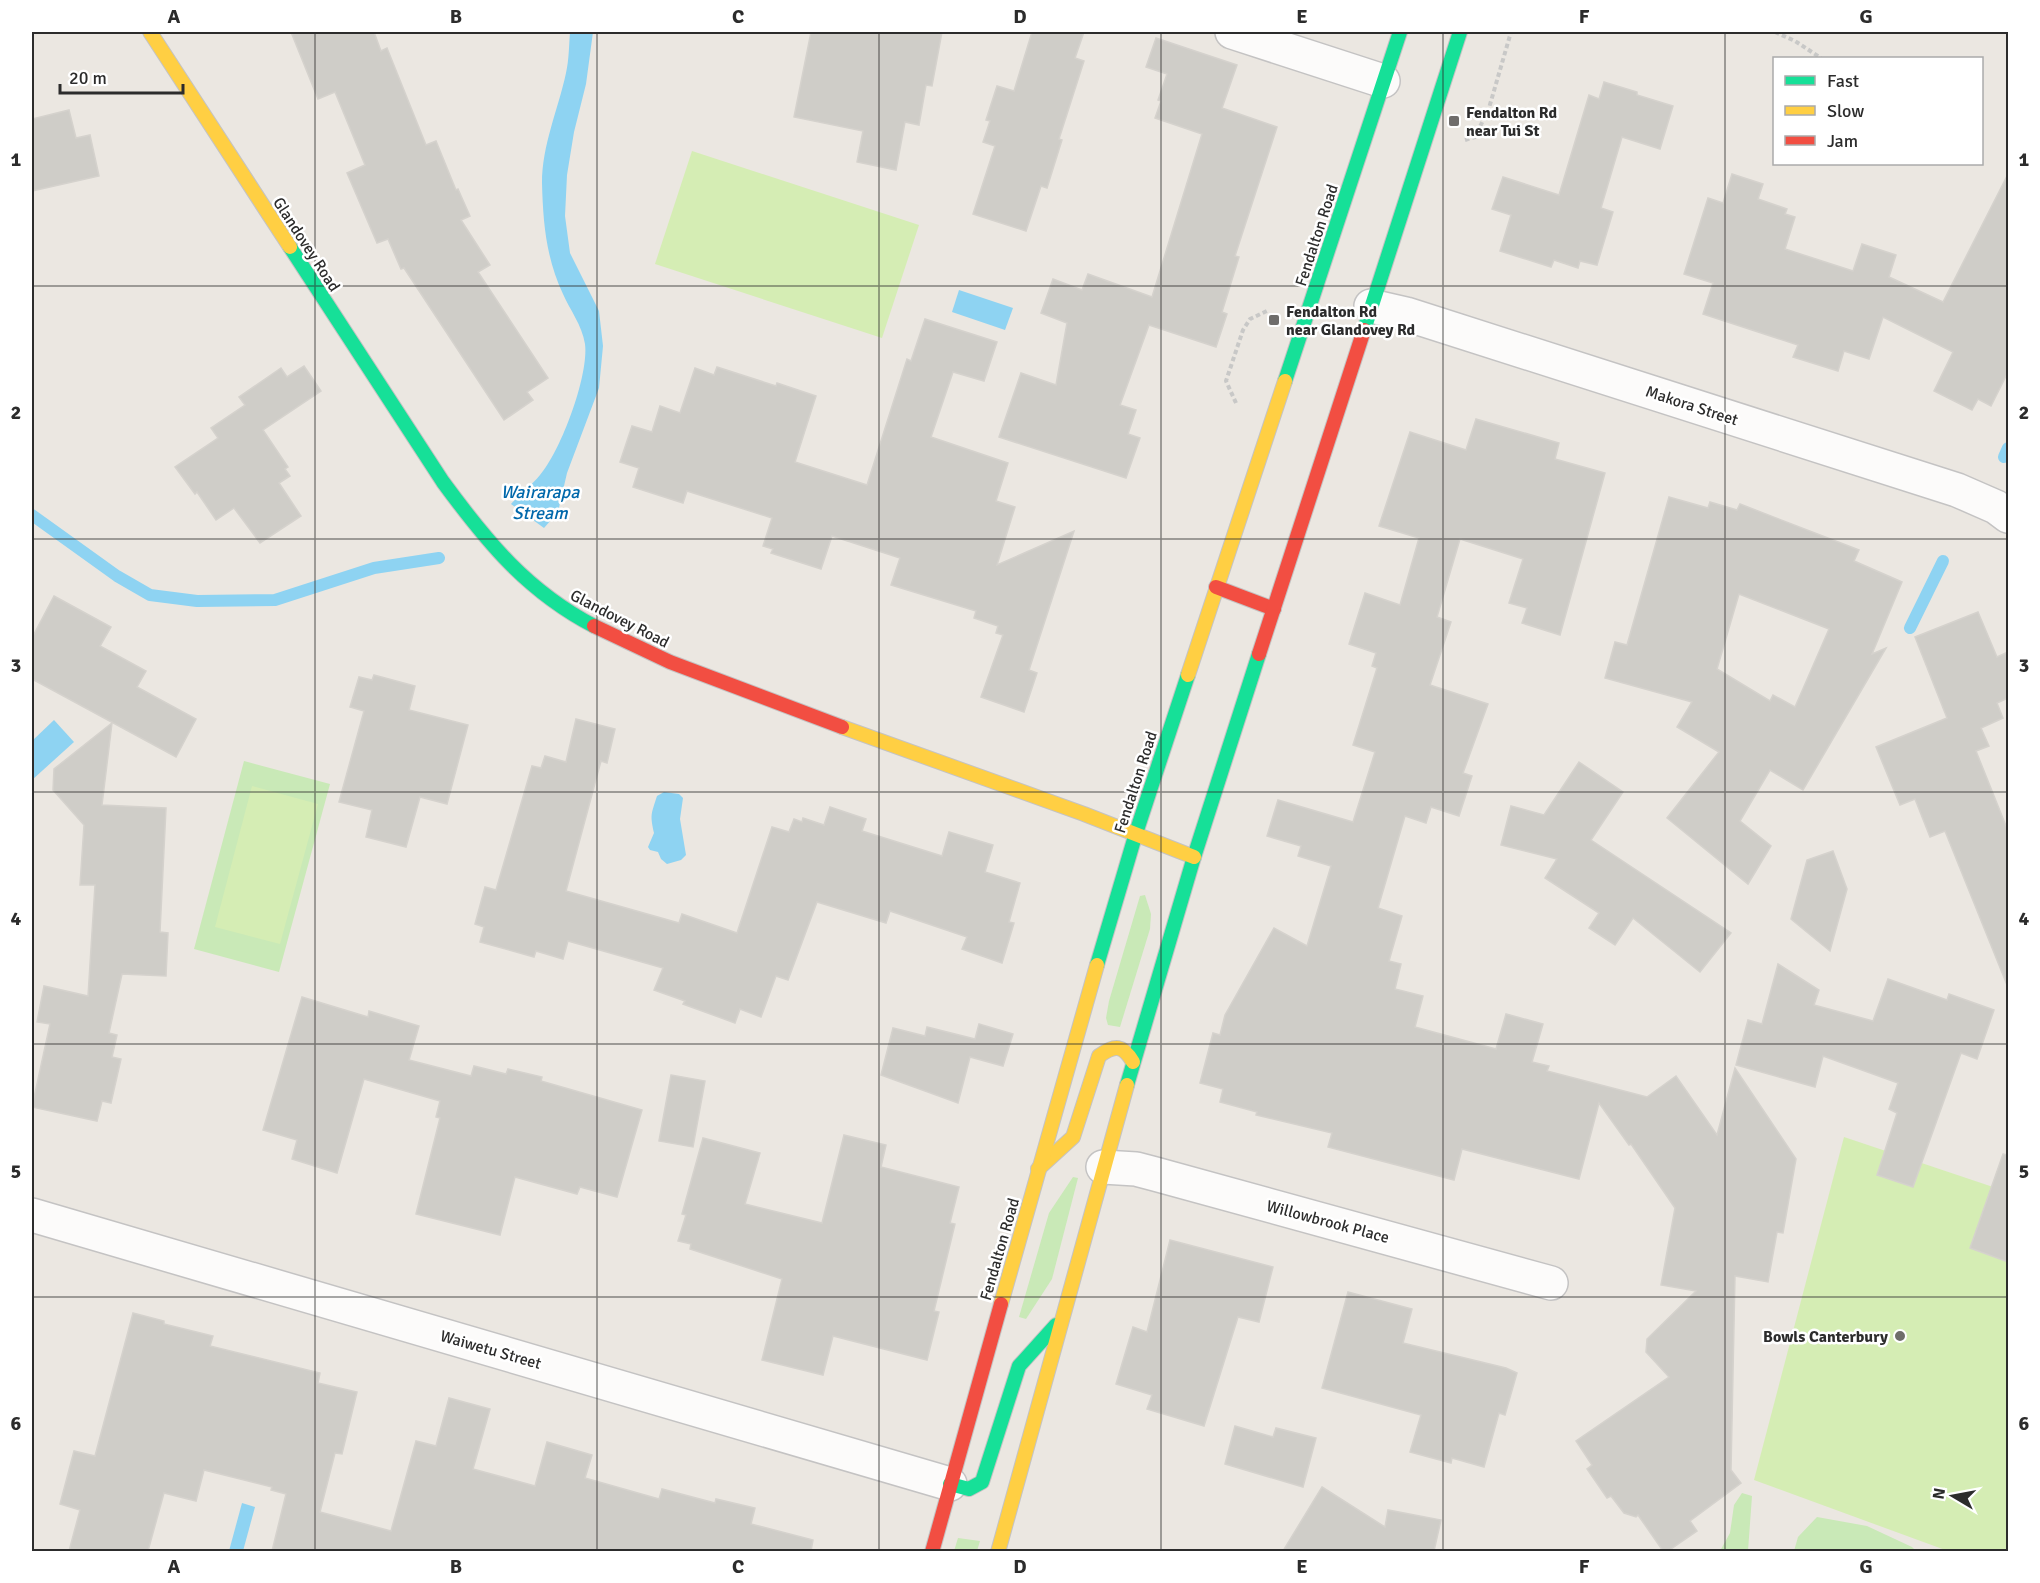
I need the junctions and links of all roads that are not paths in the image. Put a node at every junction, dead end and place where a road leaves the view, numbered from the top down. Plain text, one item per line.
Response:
1 (150, 32) edge
2 (1232, 32) edge
3 (1400, 32) edge
4 (1460, 32) edge
5 (1383, 81) junction
6 (1371, 306) junction
7 (2008, 516) edge
8 (1216, 587) junction
9 (1274, 609) junction
10 (1136, 833) junction
11 (1194, 857) junction
12 (1132, 1062) junction
13 (1103, 1167) junction
14 (1038, 1168) junction
15 (32, 1215) edge
16 (1551, 1283) dead end
17 (1061, 1320) junction
18 (950, 1484) junction
19 (932, 1551) edge
20 (998, 1551) edge

1 - 10 main road, Glandovey Road
2 - 5 street
3 - 5 main road, Fendalton Road
4 - 6 main road
5 - 8 main road, Fendalton Road
6 - 7 street, Makora Street
6 - 9 main road
8 - 9 main road
8 - 10 main road, Fendalton Road
9 - 11 main road
10 - 11 main road, Glandovey Road
10 - 14 main road, Fendalton Road
11 - 12 main road
12 - 13 main road
12 - 14 main road
13 - 16 street, Willowbrook Place
13 - 17 main road
14 - 18 main road, Fendalton Road
15 - 18 street, Waiwetu Street
17 - 18 main road
17 - 20 main road
18 - 19 main road, Fendalton Road

